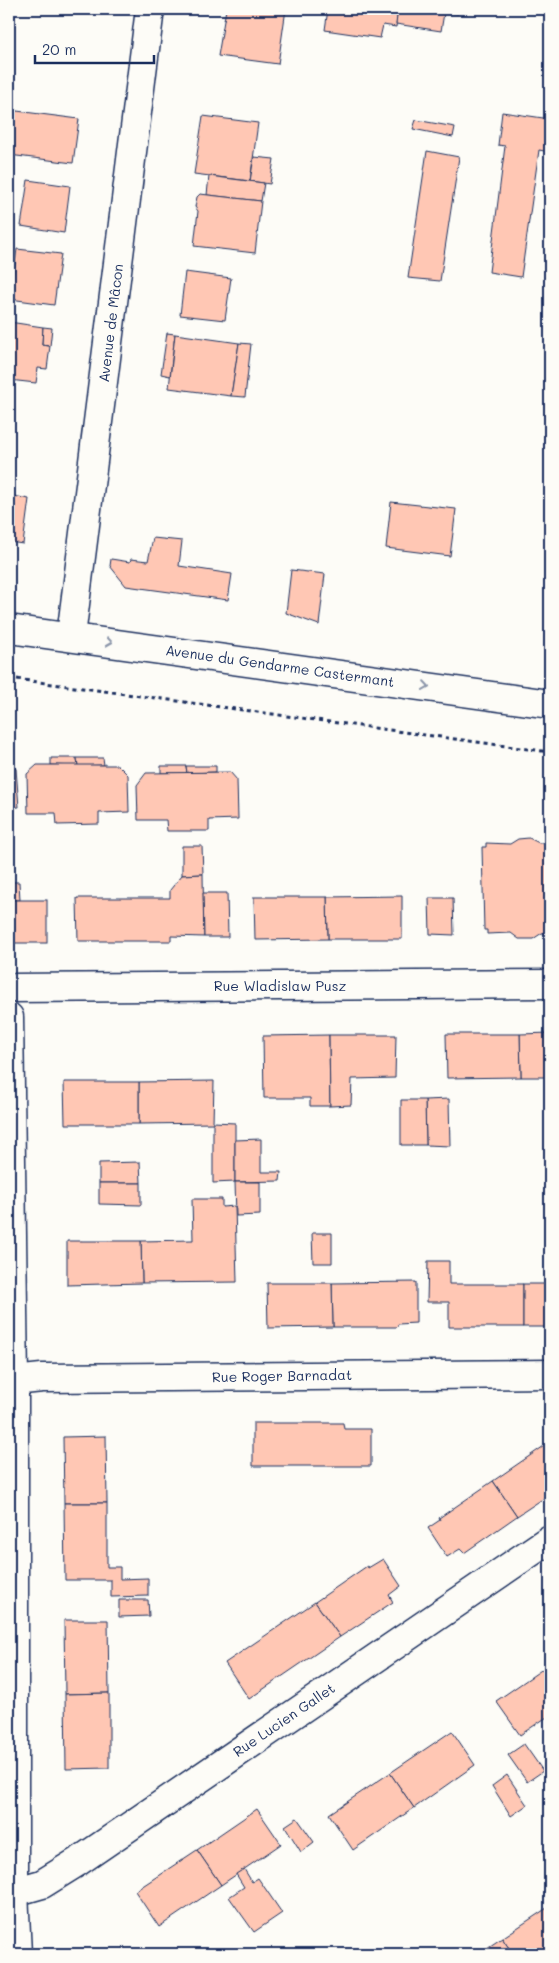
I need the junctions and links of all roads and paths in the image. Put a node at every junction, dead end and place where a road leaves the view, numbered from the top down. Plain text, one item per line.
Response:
1 (150, 9) edge
2 (9, 629) edge
3 (71, 636) junction
4 (9, 678) edge
5 (550, 704) edge
6 (550, 752) edge
7 (550, 984) edge
8 (9, 988) edge
9 (9, 1017) edge
10 (550, 1374) edge
11 (14, 1381) junction
12 (550, 1539) edge
13 (14, 1892) junction
14 (17, 1954) edge

1 - 3 street, Avenue de Mâcon
2 - 3 street, Avenue du Gendarme Castermant
3 -> 5 street, Avenue du Gendarme Castermant
4 - 6 path
7 - 8 street, Rue Wladislaw Pusz
9 - 11 street
10 - 11 street, Rue Roger Barnadat
11 - 13 street
12 - 13 street, Rue Lucien Gallet
13 - 14 street

